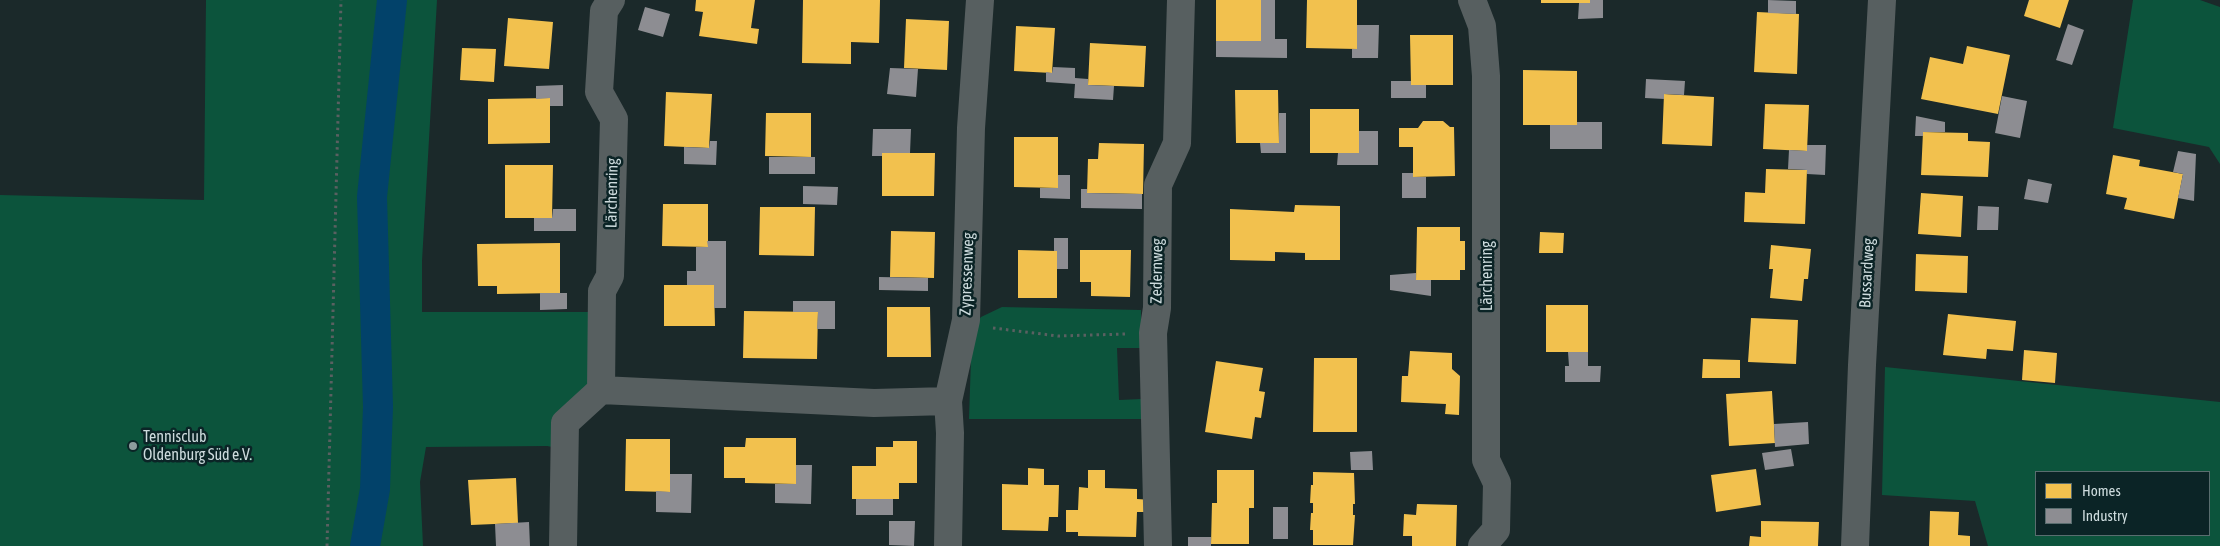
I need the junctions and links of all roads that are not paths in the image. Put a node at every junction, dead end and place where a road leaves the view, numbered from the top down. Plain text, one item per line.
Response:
1 (611, 0) edge
2 (980, 0) edge
3 (1181, 0) edge
4 (1472, 0) edge
5 (1882, 0) edge
6 (601, 390) junction
7 (948, 401) junction
8 (563, 546) edge
9 (948, 546) edge
10 (1158, 546) edge
11 (1482, 546) edge
12 (1855, 546) edge

1 - 6 street, Lärchenring
2 - 7 street, Zypressenweg
3 - 10 street, Zedernweg
4 - 11 street, Lärchenring
5 - 12 street, Bussardweg
6 - 7 street
6 - 8 street
7 - 9 street, Zypressenweg

